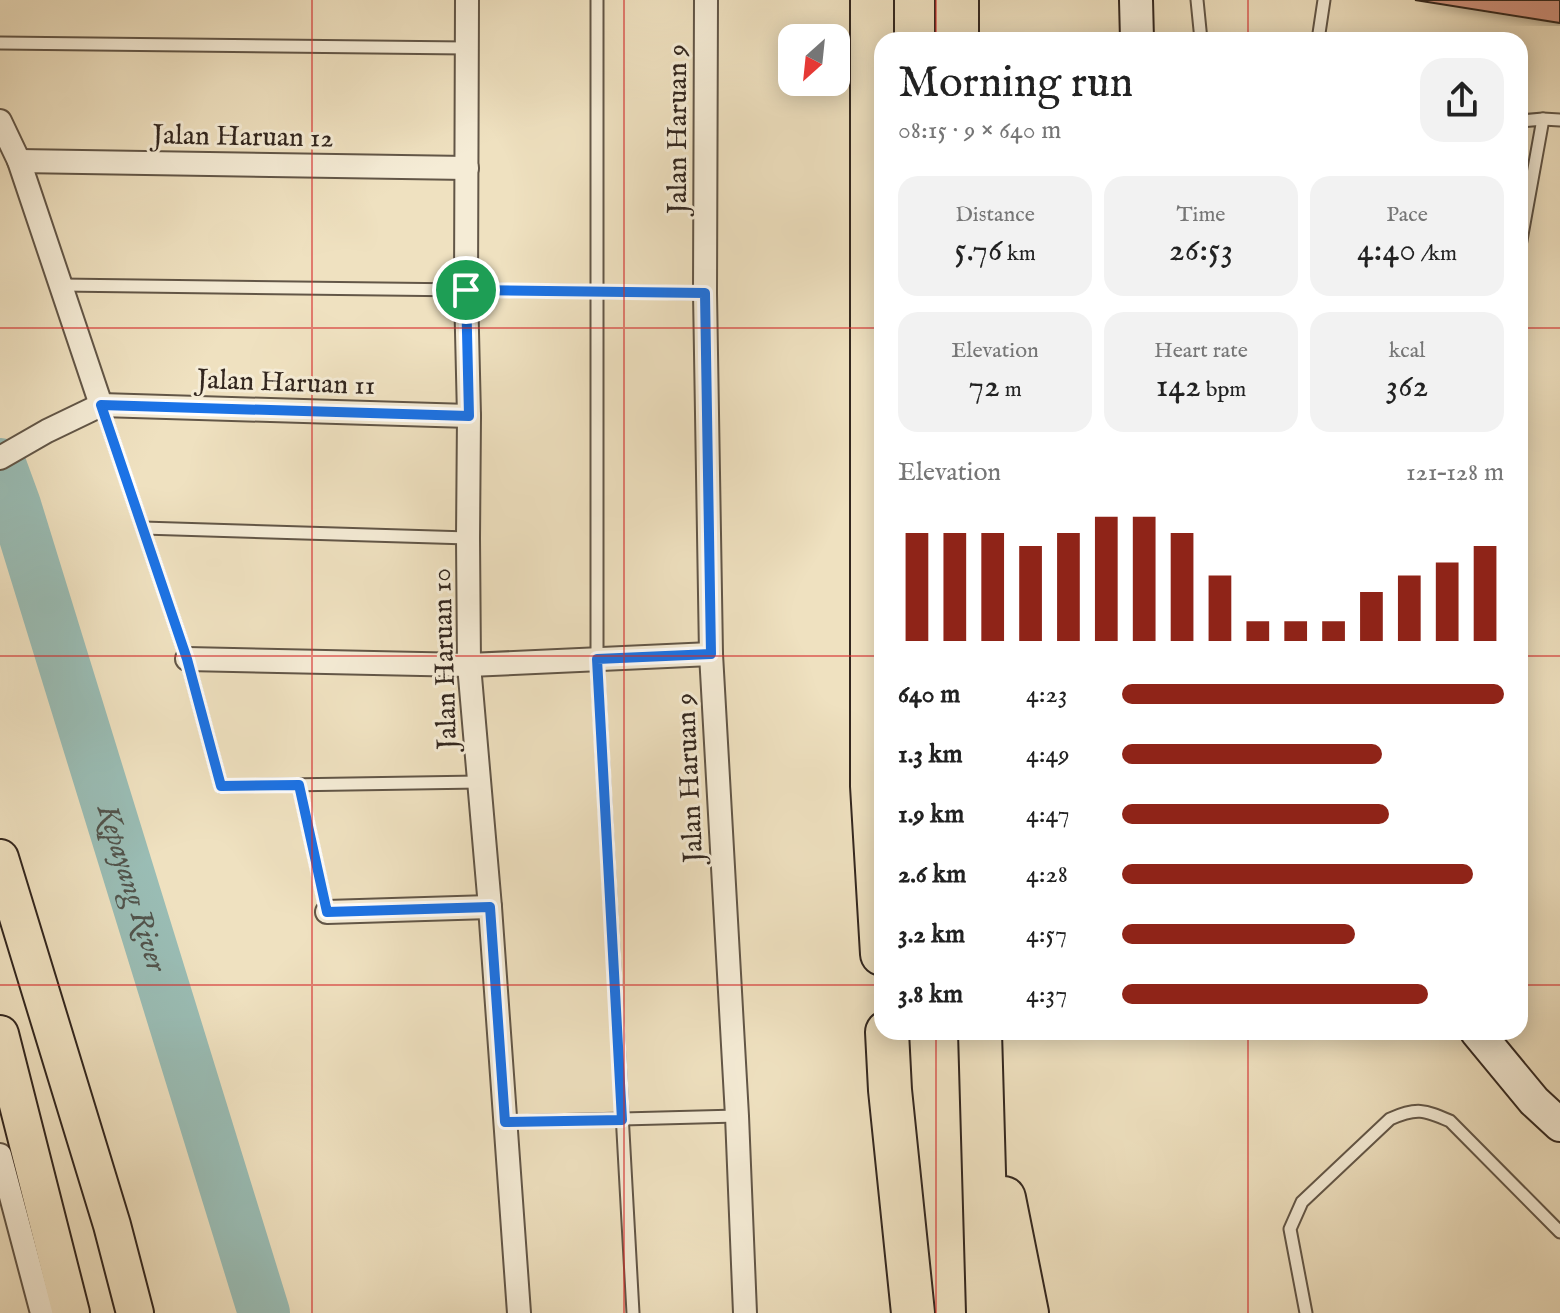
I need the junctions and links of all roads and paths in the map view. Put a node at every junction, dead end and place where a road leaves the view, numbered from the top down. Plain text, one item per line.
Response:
1 (467, 0) edge
2 (597, 0) edge
3 (706, 0) edge
4 (872, 0) edge
5 (957, 0) edge
6 (1136, 0) edge
7 (1197, 0) edge
8 (1324, 0) edge
9 (957, 32) edge
10 (1137, 32) edge
11 (1200, 32) edge
12 (1319, 32) edge
13 (0, 43) edge
14 (466, 48) junction
15 (1543, 119) junction
16 (1528, 120) edge
17 (1560, 120) edge
18 (0, 121) edge
19 (19, 161) junction
20 (467, 168) junction
21 (1528, 202) edge
22 (61, 285) junction
23 (466, 290) junction
24 (597, 292) junction
25 (705, 293) junction
26 (101, 405) junction
27 (469, 416) junction
28 (0, 458) edge
29 (143, 528) junction
30 (468, 538) junction
31 (711, 654) junction
32 (187, 659) junction
33 (597, 659) junction
34 (469, 665) junction
35 (479, 782) junction
36 (299, 785) junction
37 (874, 820) edge
38 (0, 858) edge
39 (490, 907) junction
40 (327, 912) joint
41 (0, 1034) edge
42 (887, 1040) edge
43 (980, 1040) edge
44 (1484, 1040) edge
45 (981, 1083) junction
46 (737, 1116) junction
47 (622, 1120) junction
48 (505, 1122) junction
49 (1560, 1125) edge
50 (0, 1155) edge
51 (1560, 1232) edge
52 (42, 1313) edge
53 (71, 1313) edge
54 (135, 1313) edge
55 (519, 1313) edge
56 (633, 1313) edge
57 (745, 1313) edge
58 (913, 1313) edge
59 (988, 1313) edge
60 (1027, 1313) edge
61 (1306, 1313) edge

1 - 14 street, Jalan Haruan 10
2 - 24 lane
3 - 25 street, Jalan Haruan 9
4 - 37 highway
5 - 9 highway
6 - 10 main road
7 - 11 lane
8 - 12 lane
13 - 14 lane
14 - 20 street, Jalan Haruan 10
15 - 16 lane
15 - 17 lane
15 - 21 lane
18 - 19 street
19 - 20 street, Jalan Haruan 12
19 - 22 street
20 - 23 street, Jalan Haruan 10
22 - 23 lane
22 - 26 street
23 - 24 lane
23 - 27 street, Jalan Haruan 10
24 - 25 lane
24 - 33 lane
25 - 31 street, Jalan Haruan 9
26 - 27 street, Jalan Haruan 11
26 - 28 street
26 - 29 lane
27 - 30 street, Jalan Haruan 10
29 - 30 lane
29 - 32 lane
30 - 34 street, Jalan Haruan 10
31 - 33 street
31 - 46 street, Jalan Haruan 9
32 - 34 street
32 - 36 lane
33 - 34 street
33 - 47 lane
34 - 35 street, Jalan Haruan 10
35 - 36 lane
35 - 39 street, Jalan Haruan 10
36 - 40 lane
38 - 54 main road
39 - 40 street
39 - 48 street, Jalan Haruan 10
41 - 53 main road
42 - 58 highway
43 - 45 highway
44 - 49 main road
45 - 59 highway
45 - 60 highway
46 - 47 lane
46 - 57 street, Jalan Haruan 9
47 - 48 lane
47 - 56 lane
48 - 55 street, Jalan Haruan 10
50 - 52 street
51 - 61 lane

